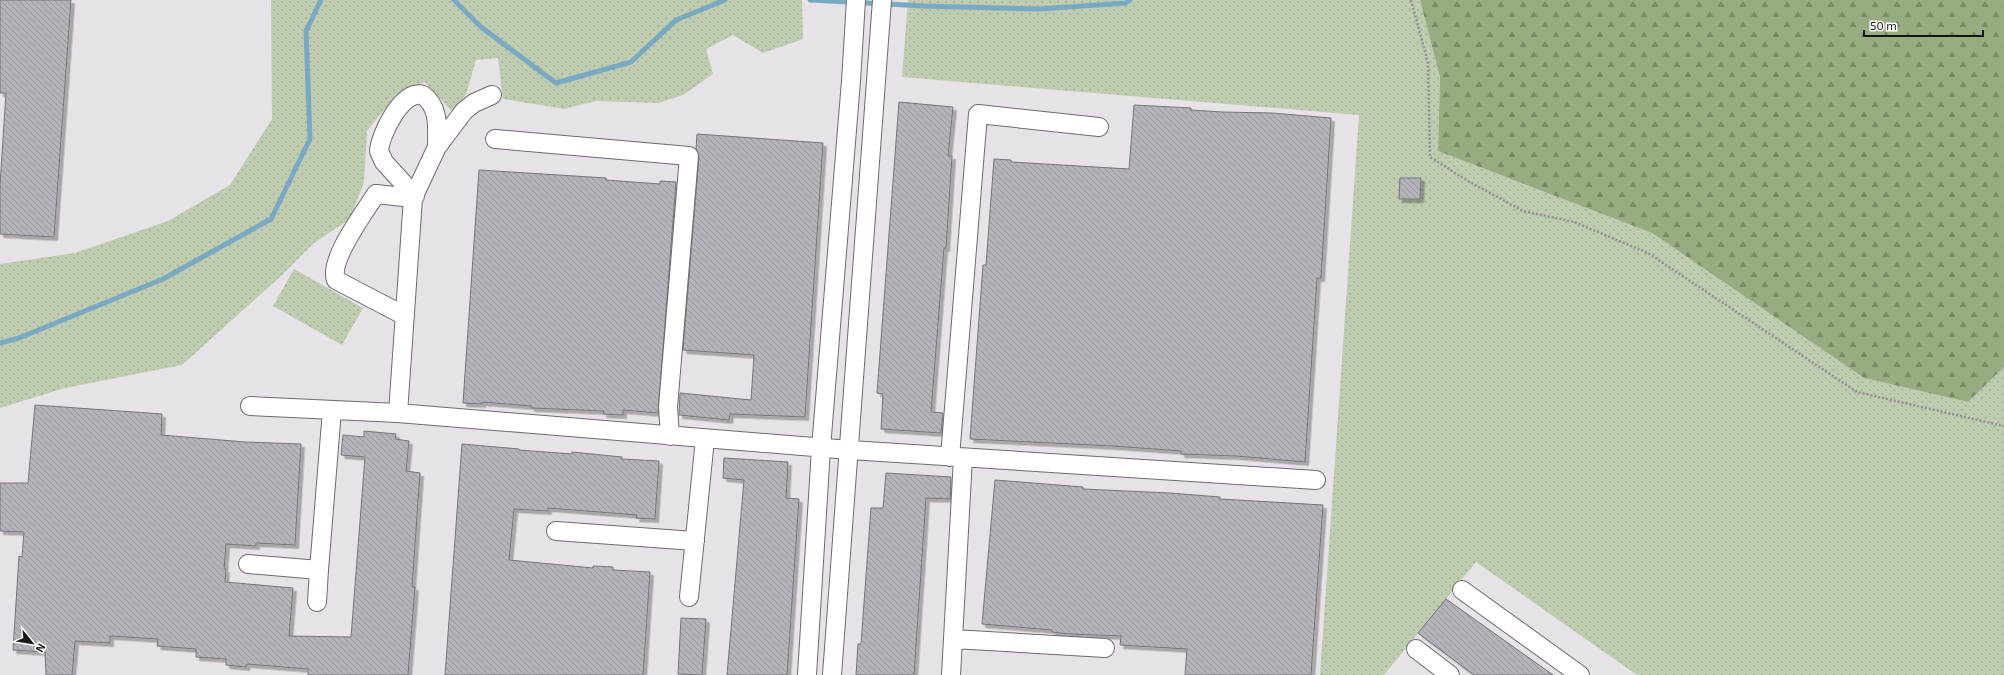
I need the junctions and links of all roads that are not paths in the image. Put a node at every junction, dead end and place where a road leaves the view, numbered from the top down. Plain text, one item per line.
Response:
1 (856, 0) edge
2 (882, 0) edge
3 (492, 95) dead end
4 (1099, 127) dead end
5 (495, 139) dead end
6 (437, 147) junction
7 (414, 197) junction
8 (405, 316) junction
9 (250, 406) dead end
10 (332, 410) junction
11 (398, 413) junction
12 (670, 436) junction
13 (705, 439) junction
14 (821, 448) junction
15 (850, 450) junction
16 (957, 457) junction
17 (1316, 480) dead end
18 (556, 531) dead end
19 (695, 542) junction
20 (248, 564) dead end
21 (319, 570) junction
22 (1462, 590) dead end
23 (689, 597) dead end
24 (317, 602) dead end
25 (953, 639) junction
26 (1105, 648) dead end
27 (1416, 649) dead end
28 (807, 675) edge
29 (832, 675) edge
30 (951, 675) edge
31 (1450, 675) edge
32 (1580, 675) edge

1 - 14 street
2 - 15 street
3 - 6 street
4 - 16 street
5 - 12 street
6 - 7 street
6 - 7 street
7 - 8 street
7 - 8 street
8 - 11 street
9 - 10 street
10 - 11 street
10 - 21 street
11 - 12 street
12 - 13 street
13 - 14 street
13 - 19 street
14 - 15 street
14 - 28 street
15 - 16 street
15 - 29 street
16 - 17 street
16 - 25 street
18 - 19 street
19 - 23 street
20 - 21 street
21 - 24 street
22 - 32 street
25 - 26 street
25 - 30 street
27 - 31 street

